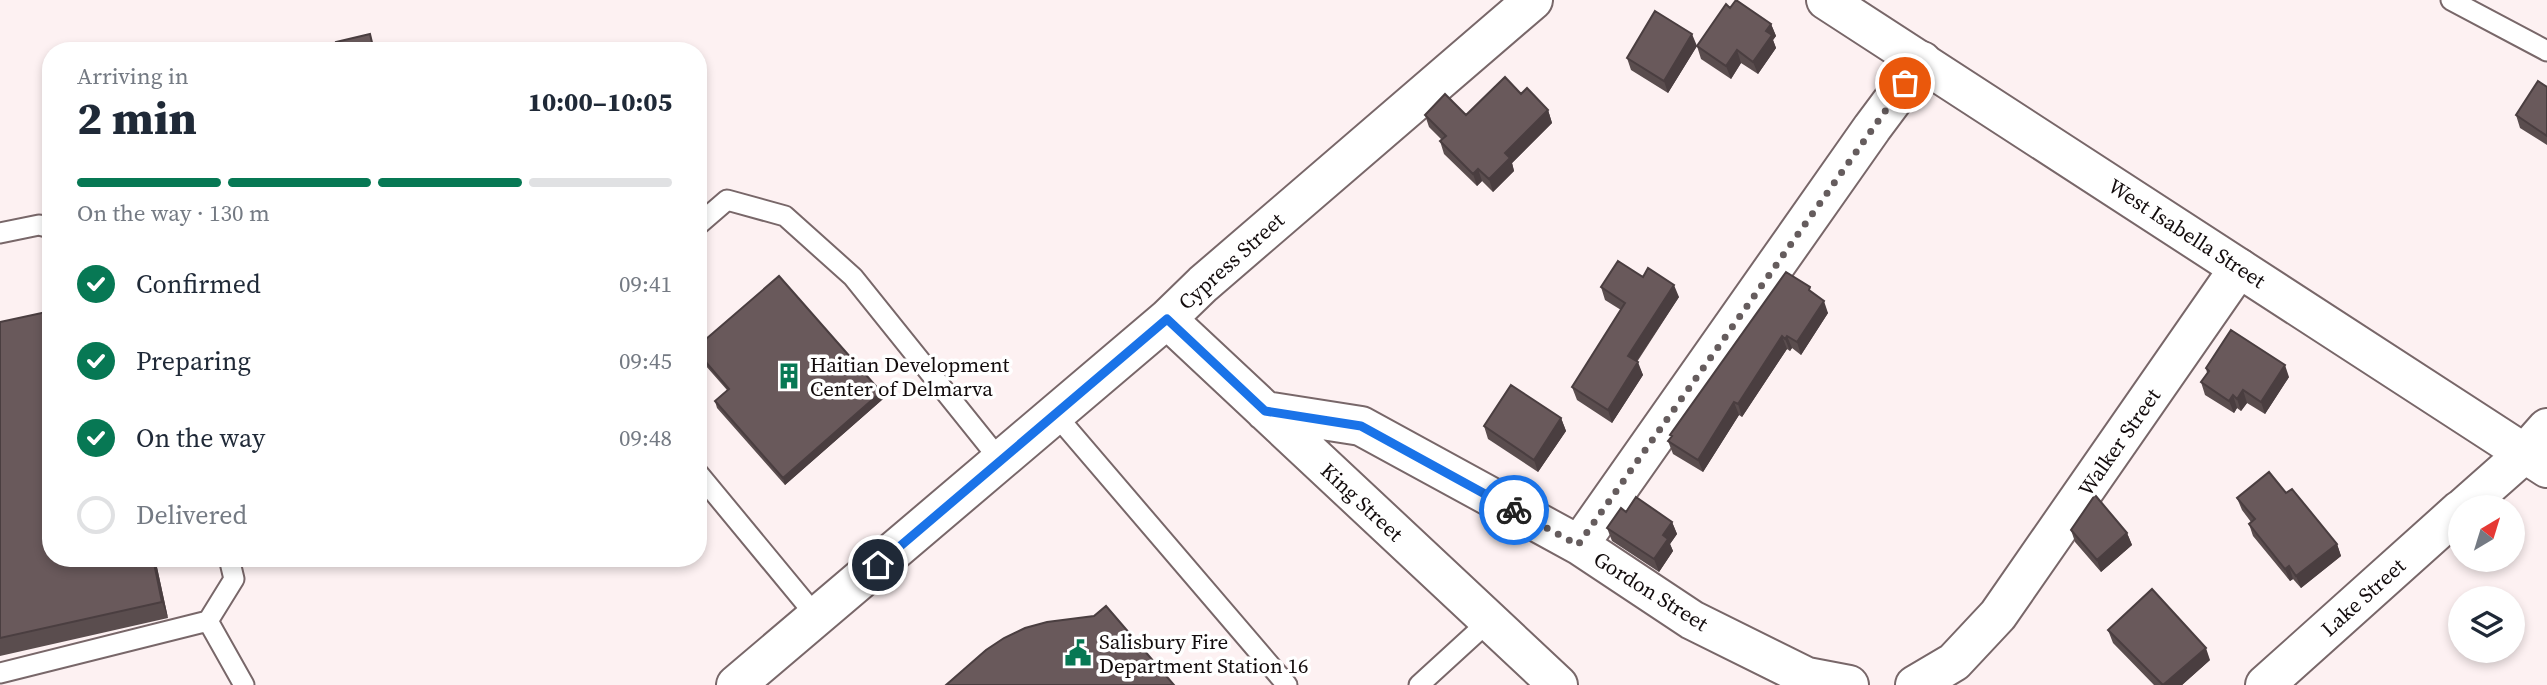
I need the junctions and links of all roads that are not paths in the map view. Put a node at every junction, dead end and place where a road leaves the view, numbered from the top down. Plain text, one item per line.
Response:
1 (1533, 0) edge
2 (1826, 0) edge
3 (2451, 0) edge
4 (2547, 51) edge
5 (1922, 61) junction
6 (707, 217) edge
7 (42, 226) edge
8 (0, 233) edge
9 (2239, 268) junction
10 (1167, 319) junction
11 (1265, 411) junction
12 (1055, 414) junction
13 (2539, 450) edge
14 (1000, 460) junction
15 (707, 484) edge
16 (2480, 495) edge
17 (2448, 522) edge
18 (1578, 545) junction
19 (231, 567) edge
20 (817, 617) junction
21 (208, 621) junction
22 (1489, 621) junction
23 (0, 673) edge
24 (244, 685) edge
25 (736, 685) edge
26 (1287, 685) edge
27 (1419, 685) edge
28 (1558, 685) edge
29 (1849, 685) edge
30 (1915, 685) edge
31 (2265, 685) edge

1 - 10 street, Cypress Street
2 - 5 street, West Isabella Street
3 - 4 lane
5 - 9 street, West Isabella Street
5 - 18 street
6 - 14 lane
7 - 8 lane
9 - 13 street, West Isabella Street
9 - 30 street, Walker Street
10 - 11 street, King Street
10 - 12 street, Cypress Street
11 - 18 street, Gordon Street
11 - 22 street, King Street
12 - 14 street, Cypress Street
12 - 26 lane
13 - 16 street, Lake Street
14 - 20 street, Cypress Street
15 - 20 lane
17 - 31 street, Lake Street
18 - 29 street, Gordon Street
19 - 21 lane
20 - 25 street, Cypress Street
21 - 23 lane
21 - 24 lane
22 - 27 lane
22 - 28 street, King Street

